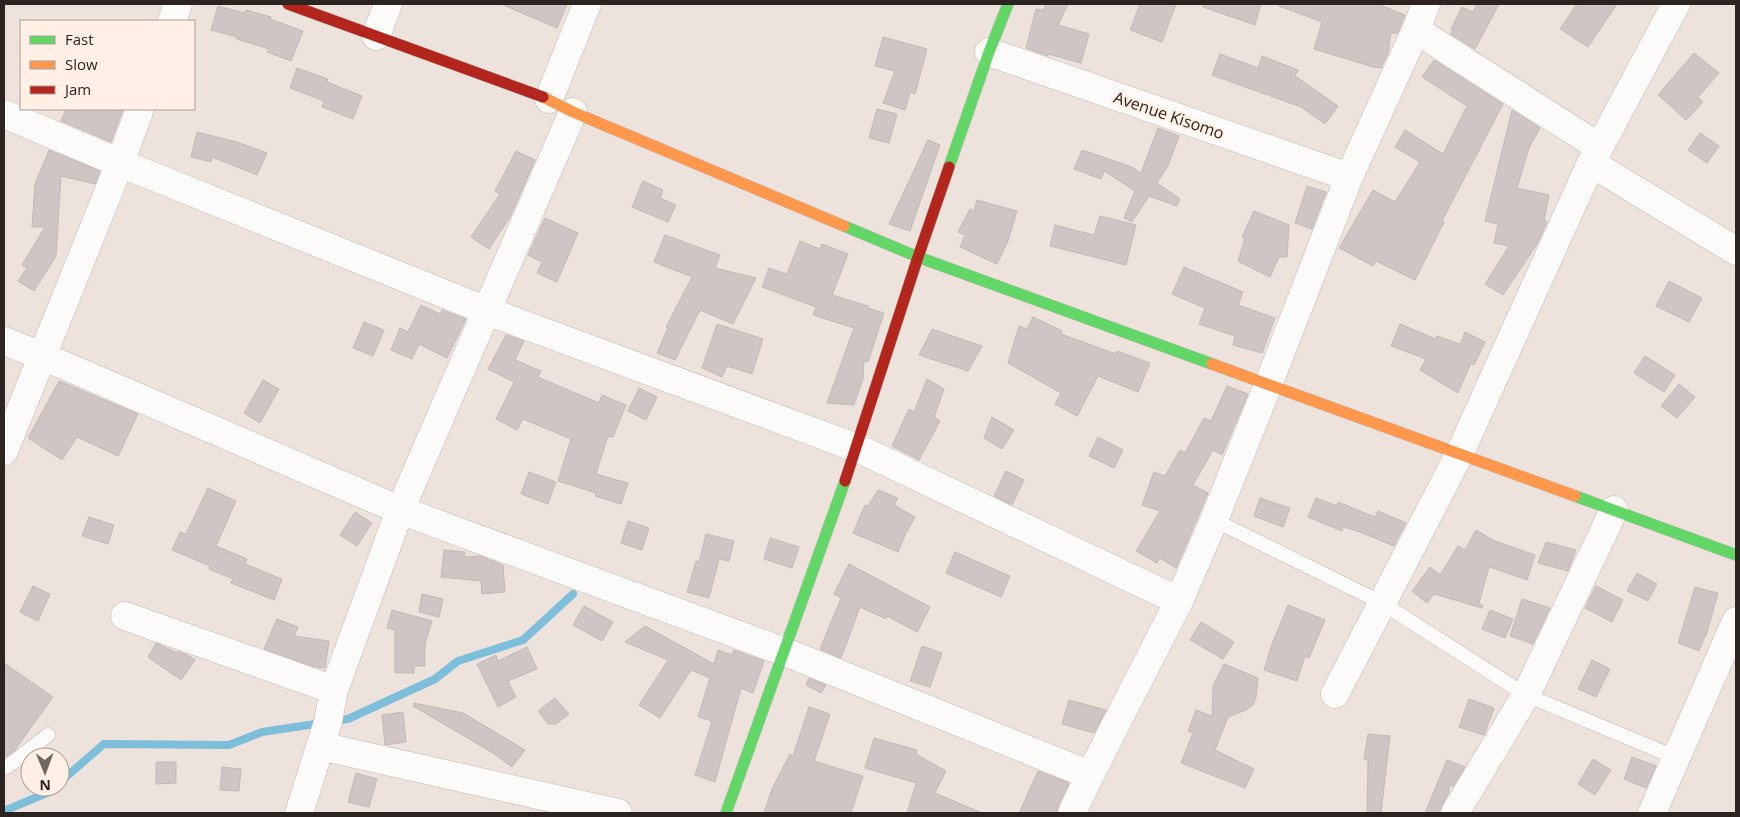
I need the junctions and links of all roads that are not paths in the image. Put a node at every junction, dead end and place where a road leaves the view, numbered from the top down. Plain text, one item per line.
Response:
1 (178, 4) edge
2 (288, 4) edge
3 (388, 4) edge
4 (587, 4) edge
5 (1008, 4) edge
6 (1426, 4) edge
7 (1676, 4) edge
8 (172, 20) edge
9 (1416, 30) junction
10 (376, 36) junction
11 (989, 52) junction
12 (548, 99) junction
13 (140, 110) edge
14 (573, 112) junction
15 (4, 114) edge
16 (1595, 155) junction
17 (120, 163) junction
18 (1348, 177) junction
19 (1736, 251) edge
20 (918, 257) junction
21 (487, 311) junction
22 (4, 342) edge
23 (42, 356) junction
24 (1268, 385) junction
25 (857, 448) junction
26 (4, 451) edge
27 (1458, 455) junction
28 (400, 510) junction
29 (1614, 510) junction
30 (1214, 520) junction
31 (1736, 555) edge
32 (1179, 601) junction
33 (1382, 603) junction
34 (125, 616) dead end
35 (1736, 621) edge
36 (785, 652) junction
37 (334, 690) junction
38 (1335, 694) dead end
39 (1526, 695) junction
40 (48, 734) dead end
41 (320, 746) junction
42 (1676, 758) junction
43 (4, 767) edge
44 (1090, 775) junction
45 (299, 813) edge
46 (618, 813) edge
47 (726, 813) edge
48 (1072, 813) edge
49 (1455, 813) edge
50 (1652, 813) edge

1 - 8 street
2 - 10 street
3 - 10 street
4 - 12 street
5 - 11 street
6 - 9 street
7 - 16 street
9 - 16 street
9 - 18 street
10 - 12 street
11 - 18 street, Avenue Kisomo
11 - 20 street
12 - 14 street
13 - 17 street
14 - 20 street
14 - 21 street
15 - 17 street
16 - 19 street
16 - 27 street
17 - 21 street
17 - 23 street
18 - 24 street
20 - 24 street
20 - 25 street
21 - 25 street
21 - 28 street
22 - 23 street
23 - 26 street
23 - 28 street
24 - 27 street
24 - 30 street
25 - 32 street
25 - 36 street
27 - 29 street
27 - 33 street
28 - 36 street
28 - 37 street
29 - 31 street
29 - 39 street
30 - 32 street
30 - 33 lane
32 - 44 street
33 - 38 street
33 - 39 lane
34 - 37 street
35 - 42 street
36 - 44 street
36 - 47 street
37 - 41 street
39 - 42 lane
39 - 49 street
40 - 43 lane
41 - 45 street
41 - 46 street
42 - 50 street
44 - 48 street

